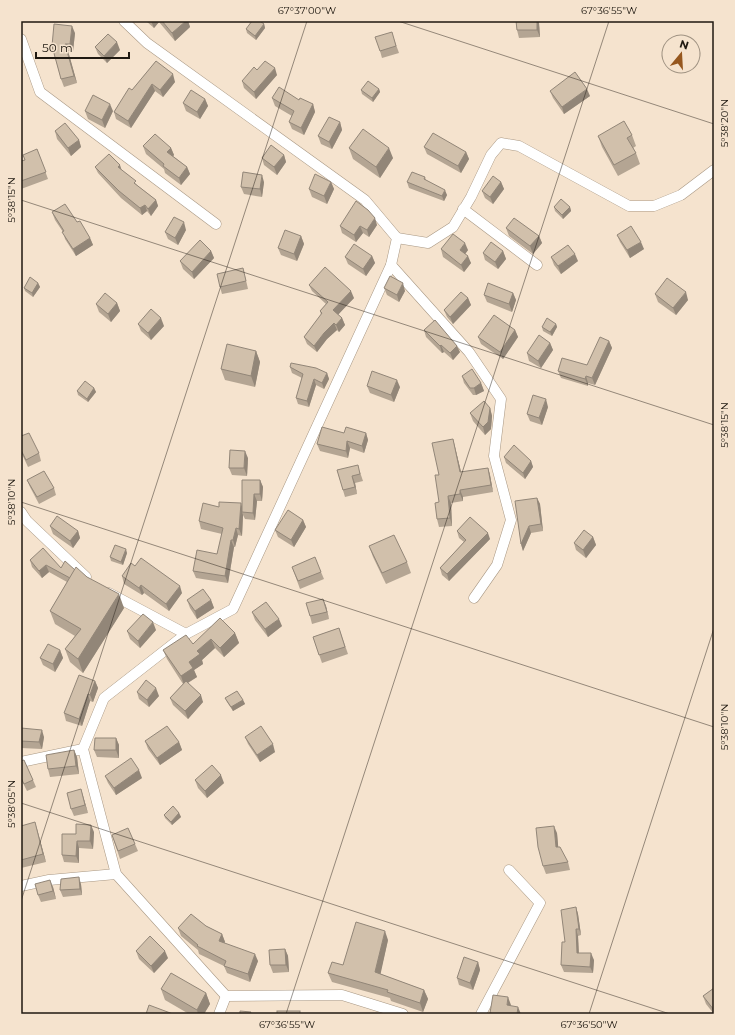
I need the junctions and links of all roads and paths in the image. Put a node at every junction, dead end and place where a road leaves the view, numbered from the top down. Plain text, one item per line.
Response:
1 (124, 21) edge
2 (21, 39) edge
3 (714, 170) edge
4 (463, 210) junction
5 (216, 224) dead end
6 (397, 238) junction
7 (392, 265) junction
8 (537, 265) dead end
9 (21, 512) edge
10 (474, 598) dead end
11 (186, 634) junction
12 (83, 749) junction
13 (21, 762) edge
14 (509, 870) dead end
15 (116, 874) junction
16 (21, 886) edge
17 (226, 996) junction
18 (219, 1014) edge
19 (403, 1014) edge
20 (481, 1014) edge

1 - 6 street
2 - 5 street
3 - 4 street
4 - 6 street
4 - 8 street
6 - 7 street
7 - 10 street
7 - 11 street
9 - 11 street
11 - 12 street
12 - 13 street
12 - 15 street
14 - 20 street
15 - 16 street
15 - 17 street
17 - 18 street
17 - 19 street

